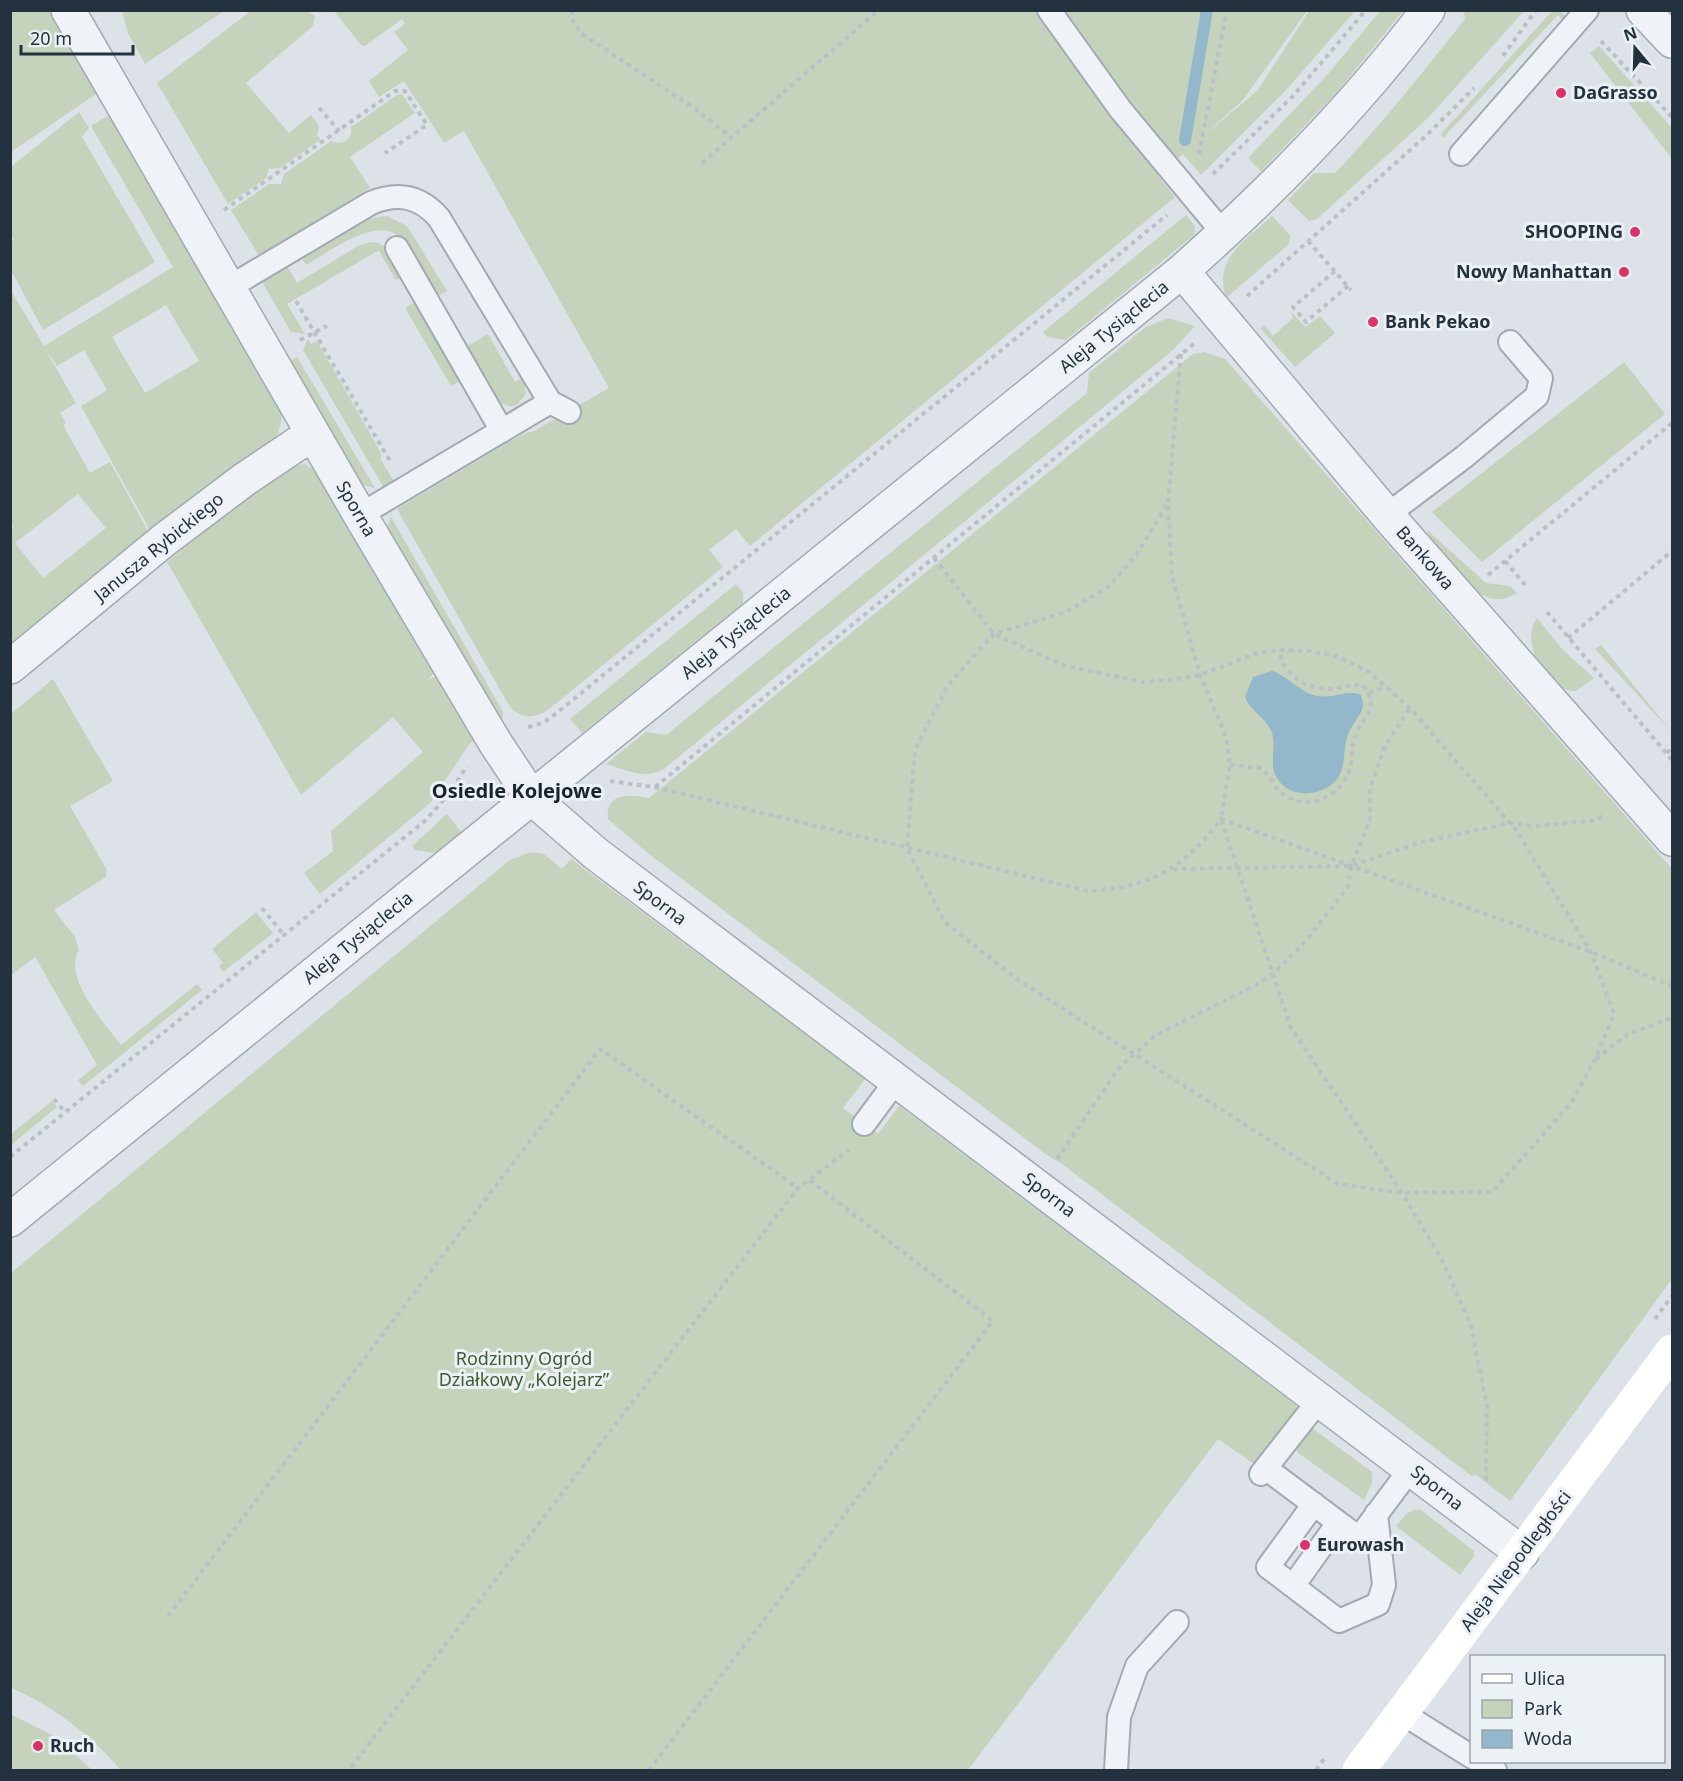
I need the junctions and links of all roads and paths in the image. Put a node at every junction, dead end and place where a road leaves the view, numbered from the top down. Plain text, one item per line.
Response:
1 (68, 10) edge
2 (571, 10) edge
3 (879, 10) edge
4 (1049, 10) edge
5 (1227, 10) edge
6 (1366, 10) edge
7 (1428, 10) edge
8 (1536, 10) edge
9 (1582, 15) edge
10 (1498, 62) dead end
11 (1476, 87) dead end
12 (319, 108) dead end
13 (1672, 117) edge
14 (339, 130) junction
15 (732, 138) junction
16 (385, 153) dead end
17 (1461, 154) dead end
18 (702, 163) dead end
19 (1191, 194) junction
20 (218, 214) dead end
21 (1224, 234) junction
22 (1308, 241) junction
23 (397, 248) dead end
24 (1182, 271) junction
25 (1335, 271) junction
26 (228, 288) junction
27 (1244, 298) dead end
28 (297, 301) dead end
29 (327, 326) dead end
30 (315, 332) junction
31 (306, 337) dead end
32 (1510, 342) dead end
33 (1672, 423) edge
34 (502, 430) junction
35 (312, 434) junction
36 (406, 488) junction
37 (1168, 503) junction
38 (1387, 514) junction
39 (360, 515) junction
40 (1672, 551) edge
41 (934, 558) junction
42 (1525, 585) dead end
43 (1547, 612) dead end
44 (994, 634) junction
45 (1568, 638) junction
46 (1280, 650) junction
47 (10, 667) edge
48 (1200, 675) junction
49 (1385, 686) junction
50 (1369, 693) junction
51 (1410, 708) junction
52 (524, 727) dead end
53 (1672, 748) edge
54 (1667, 753) junction
55 (1672, 759) edge
56 (472, 760) dead end
57 (1230, 765) junction
58 (605, 781) dead end
59 (654, 787) junction
60 (1631, 793) junction
61 (532, 798) junction
62 (1221, 819) junction
63 (1510, 823) junction
64 (1672, 839) edge
65 (907, 848) junction
66 (1237, 866) junction
67 (1351, 866) junction
68 (1173, 869) junction
69 (262, 908) dead end
70 (284, 935) junction
71 (1591, 952) junction
72 (1273, 974) junction
73 (1672, 986) edge
74 (1672, 1018) edge
75 (1133, 1055) junction
76 (1595, 1059) junction
77 (896, 1081) junction
78 (54, 1099) dead end
79 (65, 1112) junction
80 (864, 1124) dead end
81 (853, 1147) dead end
82 (10, 1157) edge
83 (1053, 1164) dead end
84 (809, 1180) junction
85 (798, 1188) junction
86 (1402, 1193) junction
87 (10, 1220) edge
88 (1672, 1351) edge
89 (1320, 1399) junction
90 (1412, 1468) junction
91 (1314, 1504) junction
92 (1377, 1514) junction
93 (1338, 1523) junction
94 (1486, 1525) junction
95 (1522, 1553) junction
96 (1293, 1586) junction
97 (168, 1616) dead end
98 (1177, 1622) dead end
99 (1402, 1713) junction
100 (1470, 1756) edge
101 (351, 1767) dead end
102 (649, 1770) edge
103 (1116, 1770) edge
104 (1359, 1770) edge

1 - 26 street, Sporna
2 - 15 path
3 - 15 path
4 - 19 lane
5 - 19 path
6 - 19 path
7 - 21 street, Aleja Tysiąclecia
8 - 10 path
9 - 13 path
9 - 17 lane
11 - 22 path
12 - 14 path
14 - 16 path
14 - 20 path
15 - 18 path
19 - 21 lane
19 - 52 path
21 - 24 street, Aleja Tysiąclecia
22 - 25 path
22 - 27 path
23 - 34 lane
24 - 38 street, Bankowa
24 - 61 street, Aleja Tysiąclecia
25 - 25 path
26 - 34 lane
26 - 35 street, Sporna
28 - 30 path
29 - 30 path
30 - 31 path
30 - 36 path
32 - 38 lane
33 - 42 path
34 - 36 lane
35 - 39 street, Sporna
35 - 47 street, Janusza Rybickiego
36 - 39 lane
37 - 41 path
37 - 44 path
37 - 48 path
38 - 60 street, Bankowa
39 - 61 street, Sporna
40 - 45 path
41 - 44 path
41 - 59 path
43 - 45 path
44 - 48 path
44 - 65 path
45 - 54 path
46 - 48 path
46 - 49 path
46 - 50 path
48 - 57 path
49 - 50 path
49 - 51 path
50 - 57 path
51 - 63 path
51 - 67 path
53 - 54 path
54 - 55 path
56 - 70 path
57 - 62 path
58 - 59 path
59 - 65 path
60 - 63 path
60 - 64 street, Bankowa
61 - 77 street, Sporna
61 - 87 street, Aleja Tysiąclecia
62 - 66 path
62 - 67 path
62 - 68 path
63 - 67 path
63 - 71 path
65 - 68 path
65 - 75 path
66 - 67 path
66 - 68 path
66 - 72 path
67 - 71 path
67 - 72 path
69 - 70 path
70 - 79 path
71 - 73 path
71 - 76 path
72 - 75 path
72 - 86 path
74 - 76 path
75 - 83 path
75 - 86 path
76 - 86 path
77 - 80 lane
77 - 89 street, Sporna
78 - 79 path
79 - 82 path
81 - 84 path
84 - 85 path
84 - 102 path
85 - 97 path
85 - 101 path
86 - 94 path
88 - 95 street, Aleja Niepodległości
89 - 90 street, Sporna
89 - 91 lane
90 - 92 lane
90 - 94 street, Sporna
91 - 93 lane
91 - 96 lane
92 - 93 lane
92 - 96 lane
93 - 96 lane
94 - 95 street, Sporna
95 - 99 street, Aleja Niepodległości
98 - 103 lane
99 - 100 lane
99 - 104 street, Aleja Niepodległości

